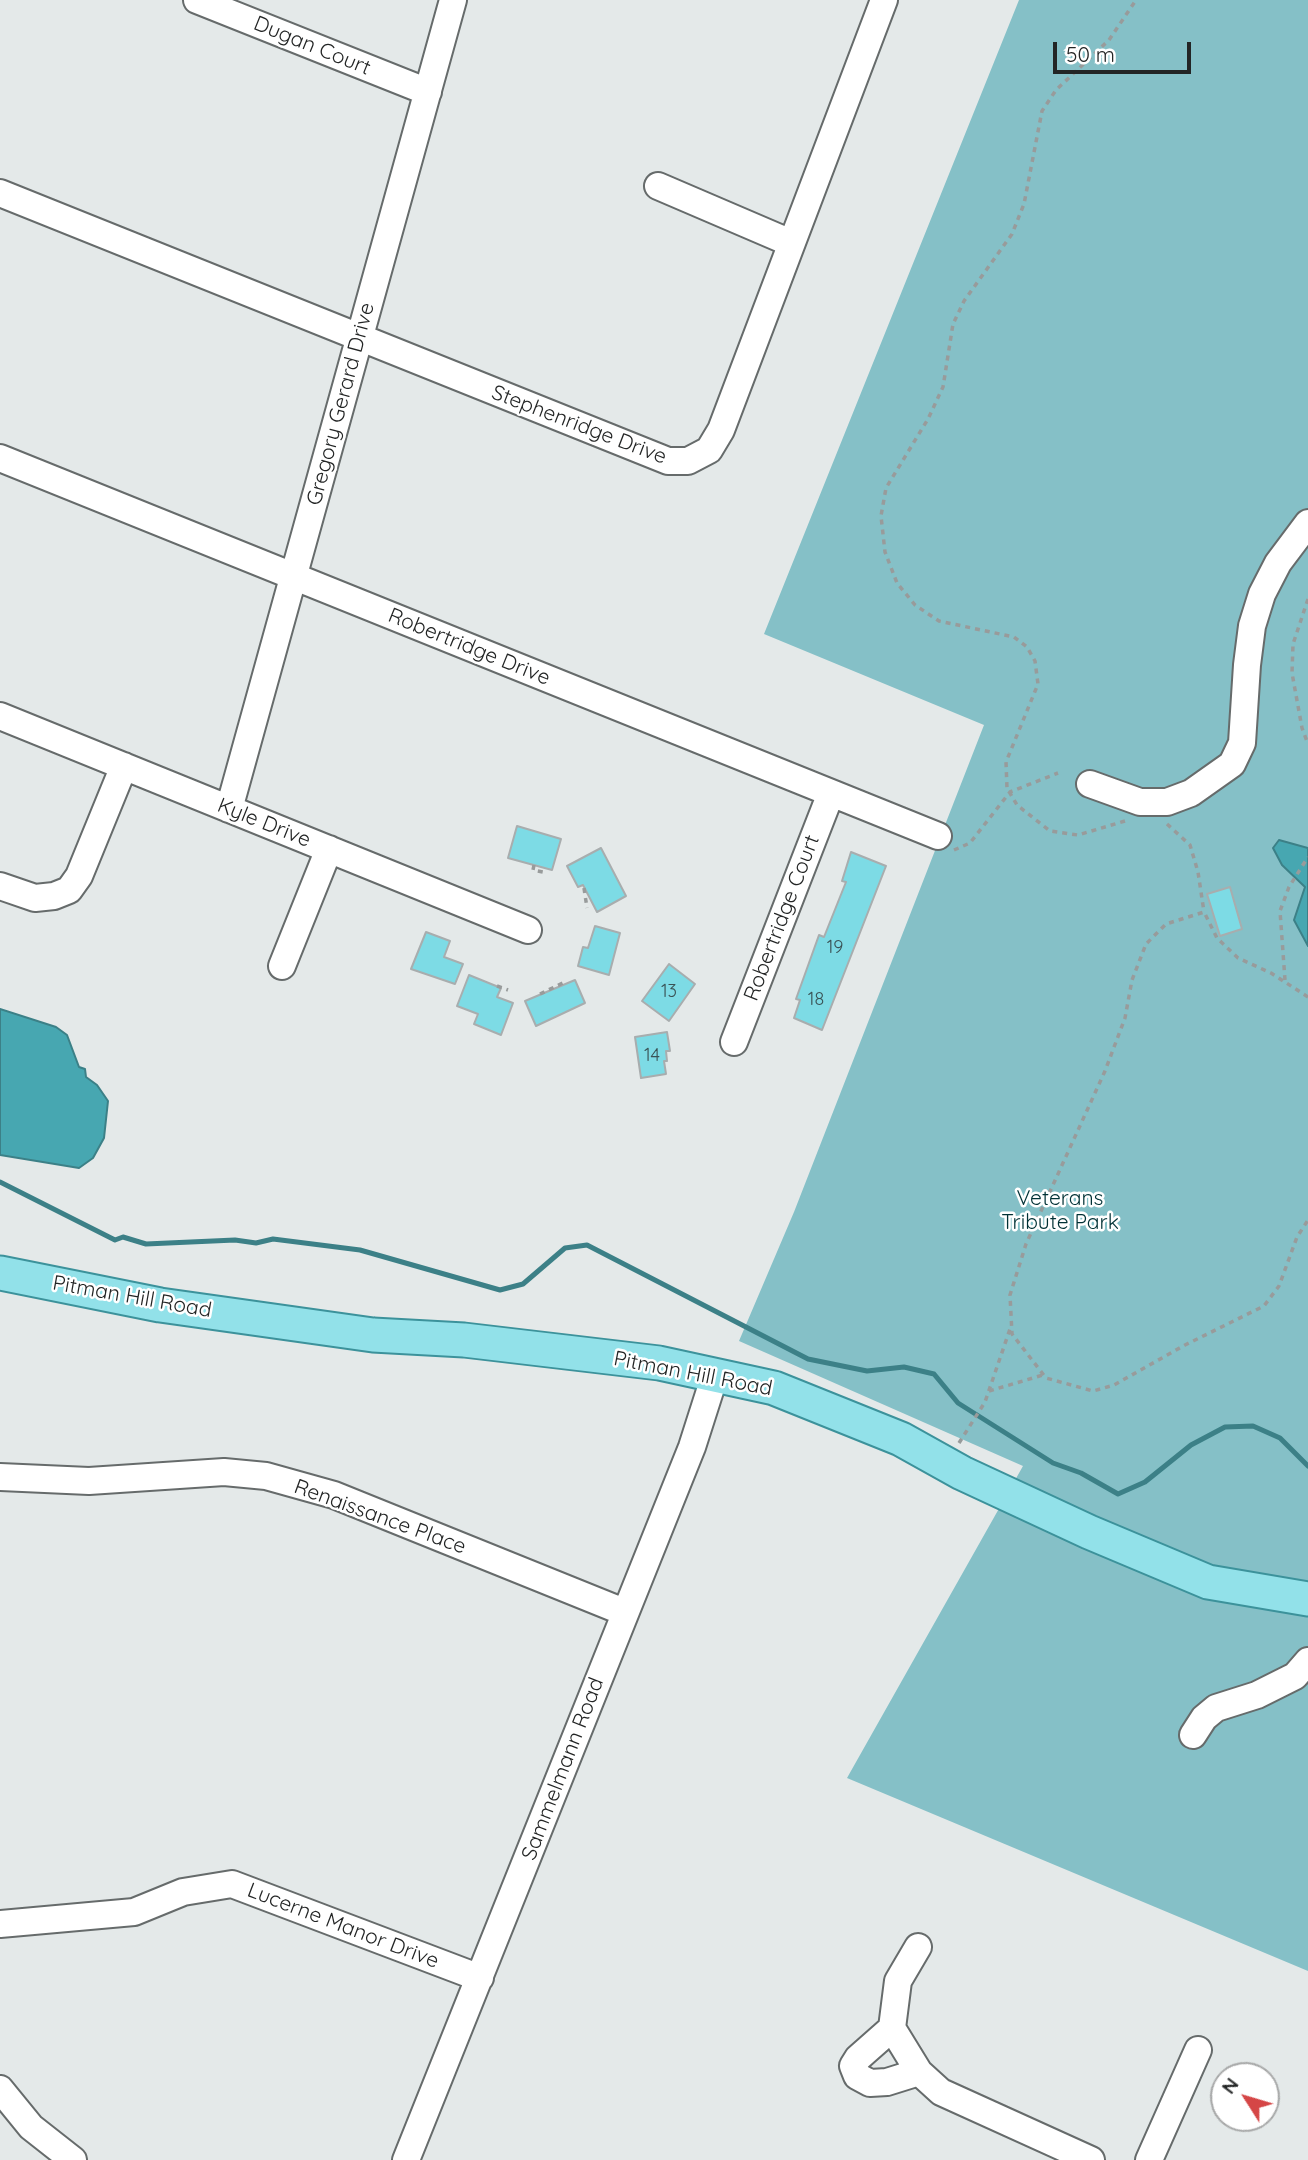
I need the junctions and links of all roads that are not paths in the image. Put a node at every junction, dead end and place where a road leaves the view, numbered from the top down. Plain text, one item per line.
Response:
1 (197, 0) edge
2 (453, 0) edge
3 (883, 1) edge
4 (428, 92) junction
5 (658, 186) dead end
6 (0, 193) edge
7 (791, 243) junction
8 (358, 337) junction
9 (0, 458) edge
10 (1308, 523) edge
11 (296, 577) junction
12 (0, 716) edge
13 (124, 766) junction
14 (1090, 784) dead end
15 (831, 793) junction
16 (229, 809) junction
17 (937, 836) road end
18 (329, 849) junction
19 (0, 886) edge
20 (528, 930) dead end
21 (282, 966) dead end
22 (734, 1042) dead end
23 (0, 1273) edge
24 (715, 1375) junction
25 (1, 1482) edge
26 (1308, 1599) edge
27 (624, 1612) junction
28 (1308, 1661) edge
29 (1193, 1735) dead end
30 (0, 1924) edge
31 (918, 1947) dead end
32 (480, 1978) junction
33 (892, 2028) junction
34 (1198, 2050) dead end
35 (919, 2072) junction
36 (0, 2089) edge
37 (73, 2160) edge
38 (406, 2160) edge
39 (1091, 2160) edge
40 (1149, 2160) edge

1 - 4 street, Dugan Court
2 - 4 street, Gregory Gerard Drive
3 - 7 street, Stephenridge Drive
4 - 8 street, Gregory Gerard Drive
5 - 7 street
6 - 8 street, Stephenridge Drive
7 - 8 street, Stephenridge Drive
8 - 11 street, Gregory Gerard Drive
9 - 11 street, Robertridge Drive
10 - 14 street
11 - 15 street, Robertridge Drive
11 - 16 street, Gregory Gerard Drive
12 - 13 street, Kyle Drive
13 - 16 street, Kyle Drive
13 - 19 street
15 - 17 street, Robertridge Drive
15 - 22 street, Robertridge Court
16 - 18 street, Kyle Drive
18 - 20 street, Kyle Drive
18 - 21 street
23 - 24 main road, Pitman Hill Road
24 - 26 main road, Pitman Hill Road
24 - 27 street, Sammelmann Road
25 - 27 street, Renaissance Place
27 - 32 street, Sammelmann Road
28 - 29 street
30 - 32 street, Lucerne Manor Drive
31 - 33 street
32 - 38 street, Sammelmann Road
33 - 35 street
33 - 35 street
34 - 40 street
35 - 39 street
36 - 37 street

